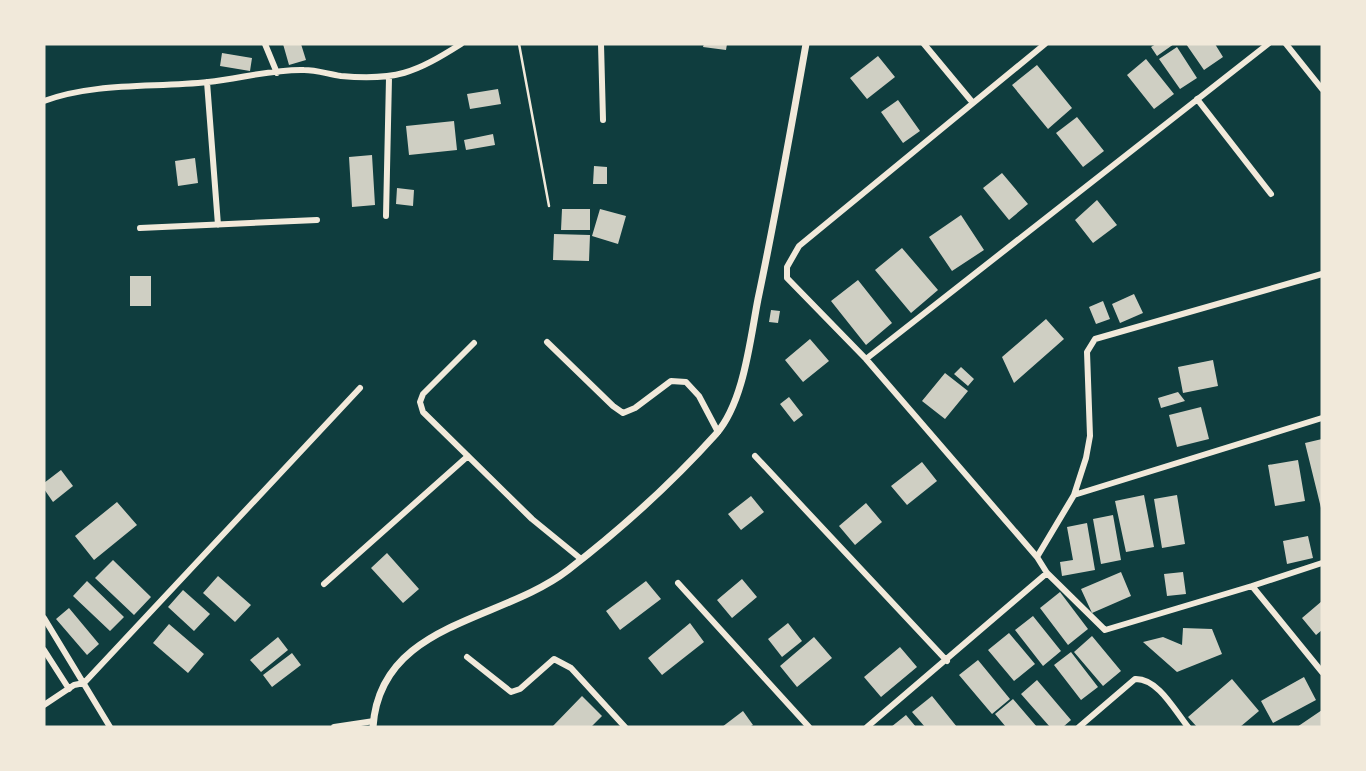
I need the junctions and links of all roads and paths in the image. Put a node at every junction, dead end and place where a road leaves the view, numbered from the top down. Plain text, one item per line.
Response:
1 (265, 44) edge
2 (461, 44) edge
3 (519, 44) edge
4 (601, 44) edge
5 (806, 44) edge
6 (924, 44) edge
7 (1045, 44) edge
8 (1268, 44) edge
9 (1286, 44) edge
10 (277, 73) junction
11 (389, 78) junction
12 (207, 82) junction
13 (1322, 89) edge
14 (1197, 99) junction
15 (44, 101) edge
16 (973, 103) junction
17 (603, 120) dead end
18 (1271, 194) dead end
19 (549, 206) dead end
20 (386, 216) dead end
21 (317, 219) dead end
22 (218, 225) junction
23 (140, 228) dead end
24 (1322, 274) edge
25 (547, 342) dead end
26 (474, 343) dead end
27 (866, 359) junction
28 (360, 388) dead end
29 (1322, 418) edge
30 (718, 432) junction
31 (468, 456) junction
32 (755, 456) dead end
33 (1074, 495) junction
34 (1037, 557) junction
35 (581, 559) junction
36 (1322, 563) edge
37 (1047, 573) junction
38 (677, 583) dead end
39 (324, 584) dead end
40 (1252, 586) junction
41 (44, 618) edge
42 (44, 650) edge
43 (467, 657) dead end
44 (947, 661) junction
45 (1322, 672) edge
46 (83, 683) junction
47 (69, 689) junction
48 (44, 705) edge
49 (374, 724) edge
50 (110, 727) edge
51 (334, 727) edge
52 (625, 727) edge
53 (809, 727) edge
54 (867, 727) edge
55 (1079, 727) edge
56 (1188, 727) edge

1 - 10 street
2 - 11 street
3 - 19 lane
4 - 17 street
5 - 30 street
6 - 16 street
7 - 16 street
8 - 14 street
9 - 13 street
10 - 11 street
10 - 12 street
11 - 20 street
12 - 15 street
12 - 22 street
14 - 18 street
14 - 27 street
16 - 27 street
21 - 22 street
22 - 23 street
24 - 33 street
25 - 30 street
26 - 31 street
27 - 34 street
28 - 46 street
29 - 33 street
30 - 35 street
31 - 35 street
31 - 39 street
32 - 44 street
33 - 34 street
34 - 37 street
35 - 49 street
36 - 40 street
37 - 40 street
37 - 44 street
38 - 53 street
40 - 45 street
41 - 46 street
42 - 47 street
43 - 52 street
44 - 54 street
46 - 47 street
46 - 50 street
47 - 48 street
49 - 51 street
55 - 56 street

